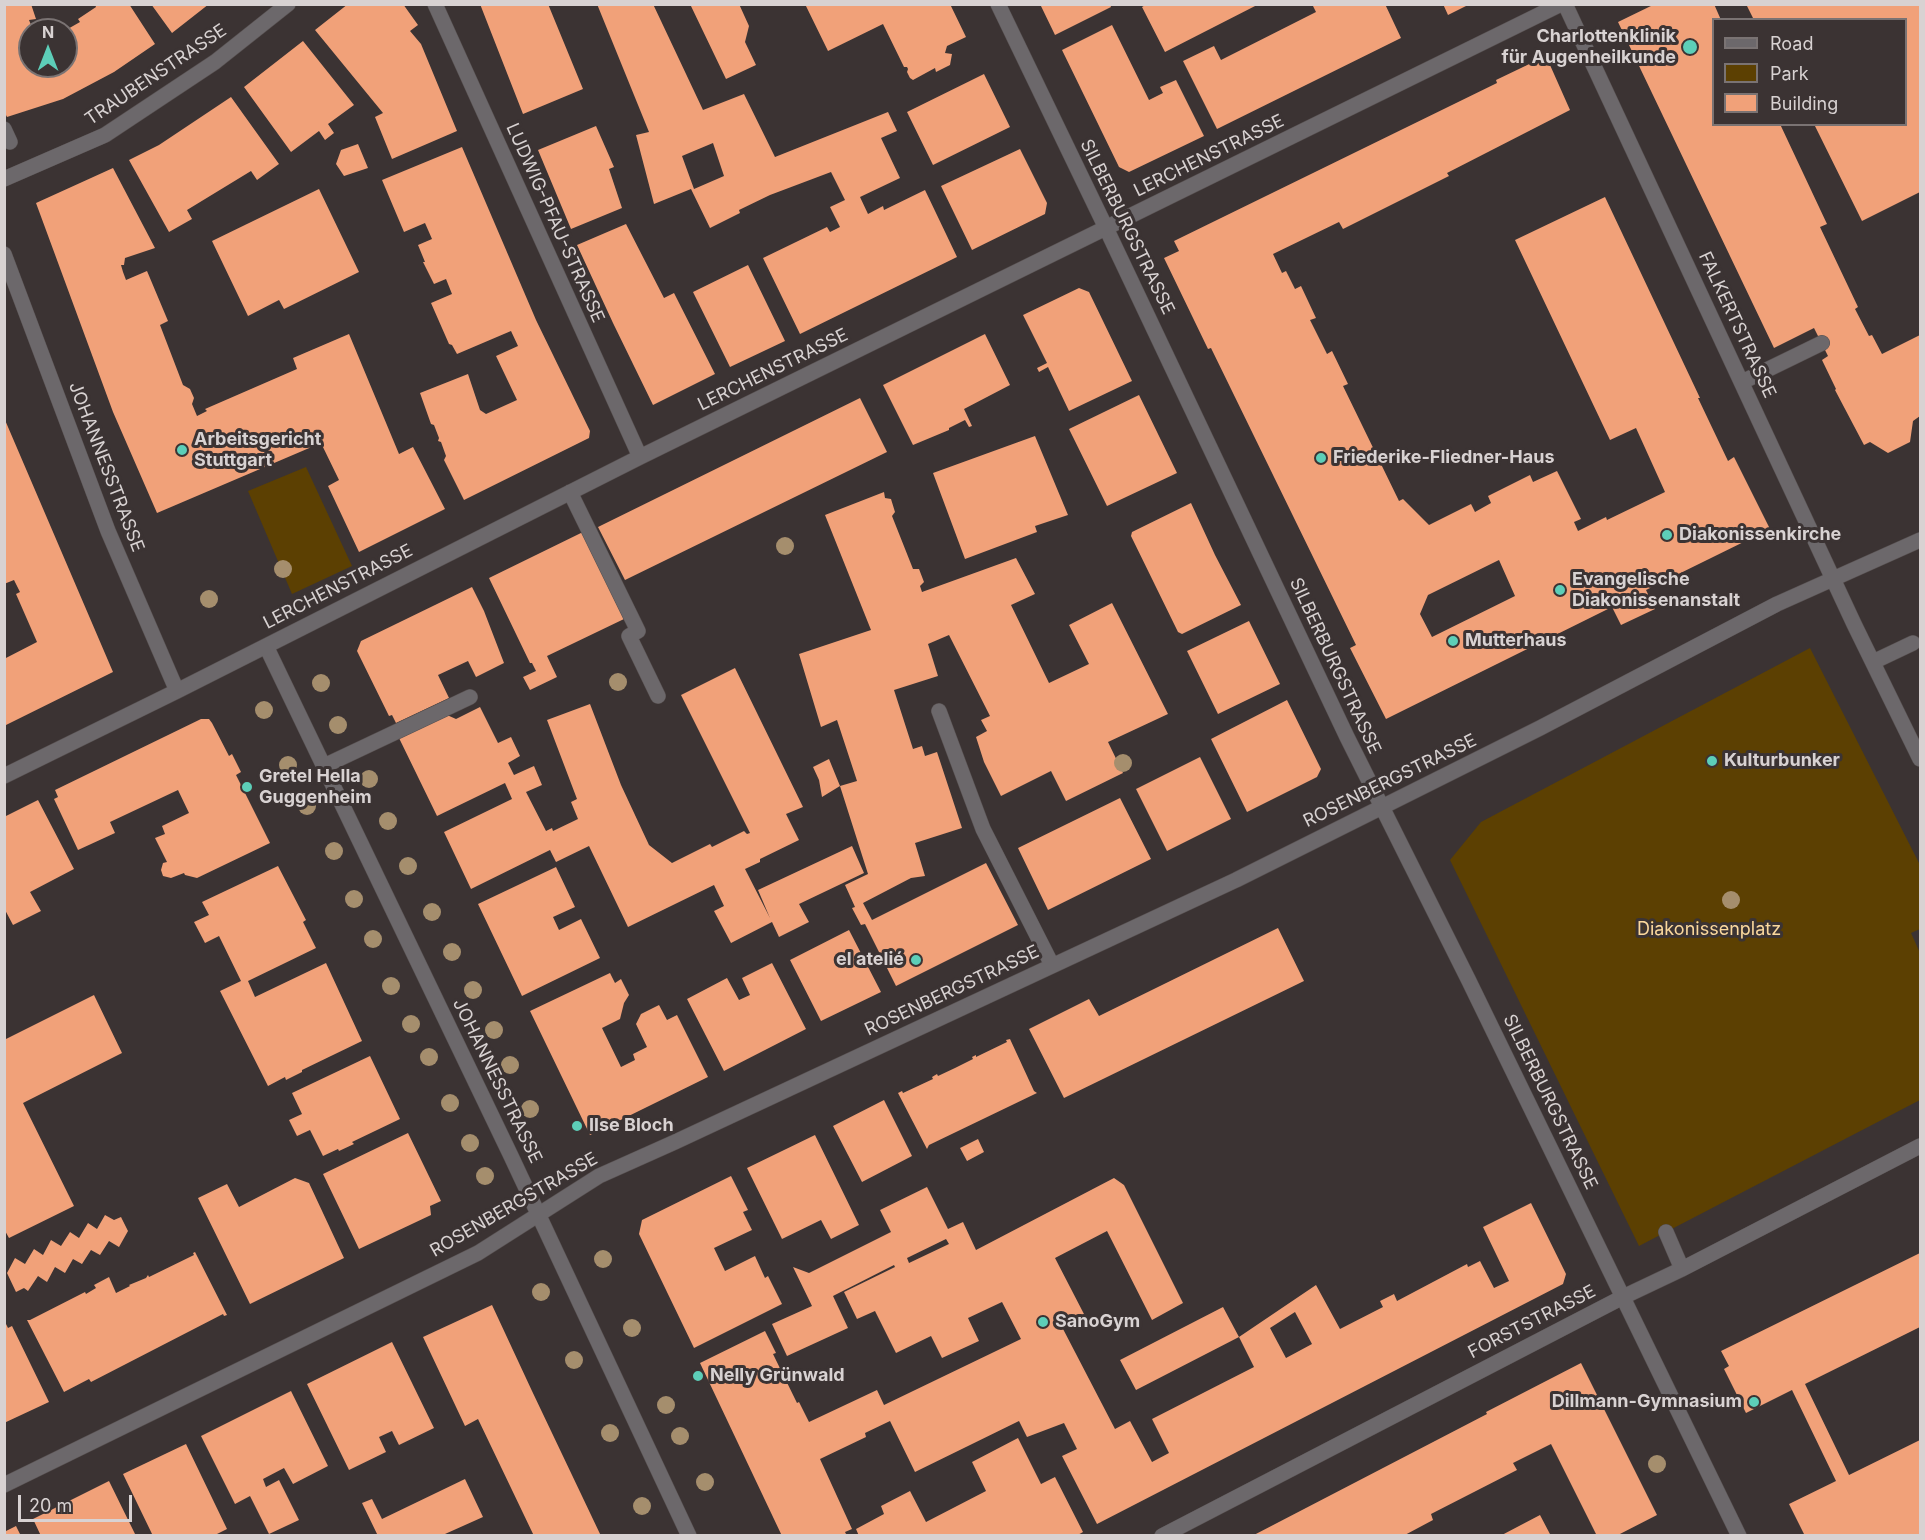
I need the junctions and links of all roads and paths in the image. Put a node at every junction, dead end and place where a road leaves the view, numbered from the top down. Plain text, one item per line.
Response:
1 (288, 4) edge
2 (435, 4) edge
3 (998, 4) edge
4 (1563, 4) edge
5 (4, 179) edge
6 (1106, 228) junction
7 (4, 255) edge
8 (1822, 343) dead end
9 (1742, 382) junction
10 (640, 457) junction
11 (570, 492) junction
12 (1920, 540) edge
13 (1834, 579) junction
14 (1913, 643) dead end
15 (266, 646) junction
16 (1873, 662) junction
17 (177, 692) junction
18 (658, 696) dead end
19 (470, 697) dead end
20 (939, 711) dead end
21 (1920, 759) edge
22 (324, 766) junction
23 (4, 776) edge
24 (1382, 807) junction
25 (1052, 965) junction
26 (1920, 1146) edge
27 (539, 1215) junction
28 (1666, 1233) dead end
29 (1682, 1269) junction
30 (1623, 1297) junction
31 (4, 1485) edge
32 (689, 1536) edge
33 (1162, 1536) edge
34 (1738, 1536) edge

1 - 5 street, TRAUBENSTRASSE
2 - 10 street, LUDWIG-PFAU-STRASSE
3 - 6 street, SILBERBURGSTRASSE
4 - 6 street, LERCHENSTRASSE
4 - 9 street, FALKERTSTRASSE
6 - 10 street, LERCHENSTRASSE
6 - 24 street, SILBERBURGSTRASSE
7 - 17 street, JOHANNESSTRASSE
8 - 9 street
9 - 13 street, FALKERTSTRASSE
10 - 11 street, LERCHENSTRASSE
11 - 15 street, LERCHENSTRASSE
11 - 18 street
12 - 13 street, ROSENBERGSTRASSE
13 - 16 street, FALKERTSTRASSE
13 - 24 street, ROSENBERGSTRASSE
14 - 16 street
15 - 17 street, LERCHENSTRASSE
15 - 22 street, JOHANNESSTRASSE
16 - 21 street, FALKERTSTRASSE
17 - 23 street, LERCHENSTRASSE
19 - 22 street
20 - 25 street
22 - 27 street, JOHANNESSTRASSE
24 - 25 street, ROSENBERGSTRASSE
24 - 30 street, SILBERBURGSTRASSE
25 - 27 street, ROSENBERGSTRASSE
26 - 29 street, FORSTSTRASSE
27 - 31 street, ROSENBERGSTRASSE
27 - 32 street, JOHANNESSTRASSE
28 - 29 street
29 - 30 street, FORSTSTRASSE
30 - 33 street, FORSTSTRASSE
30 - 34 street, SILBERBURGSTRASSE

